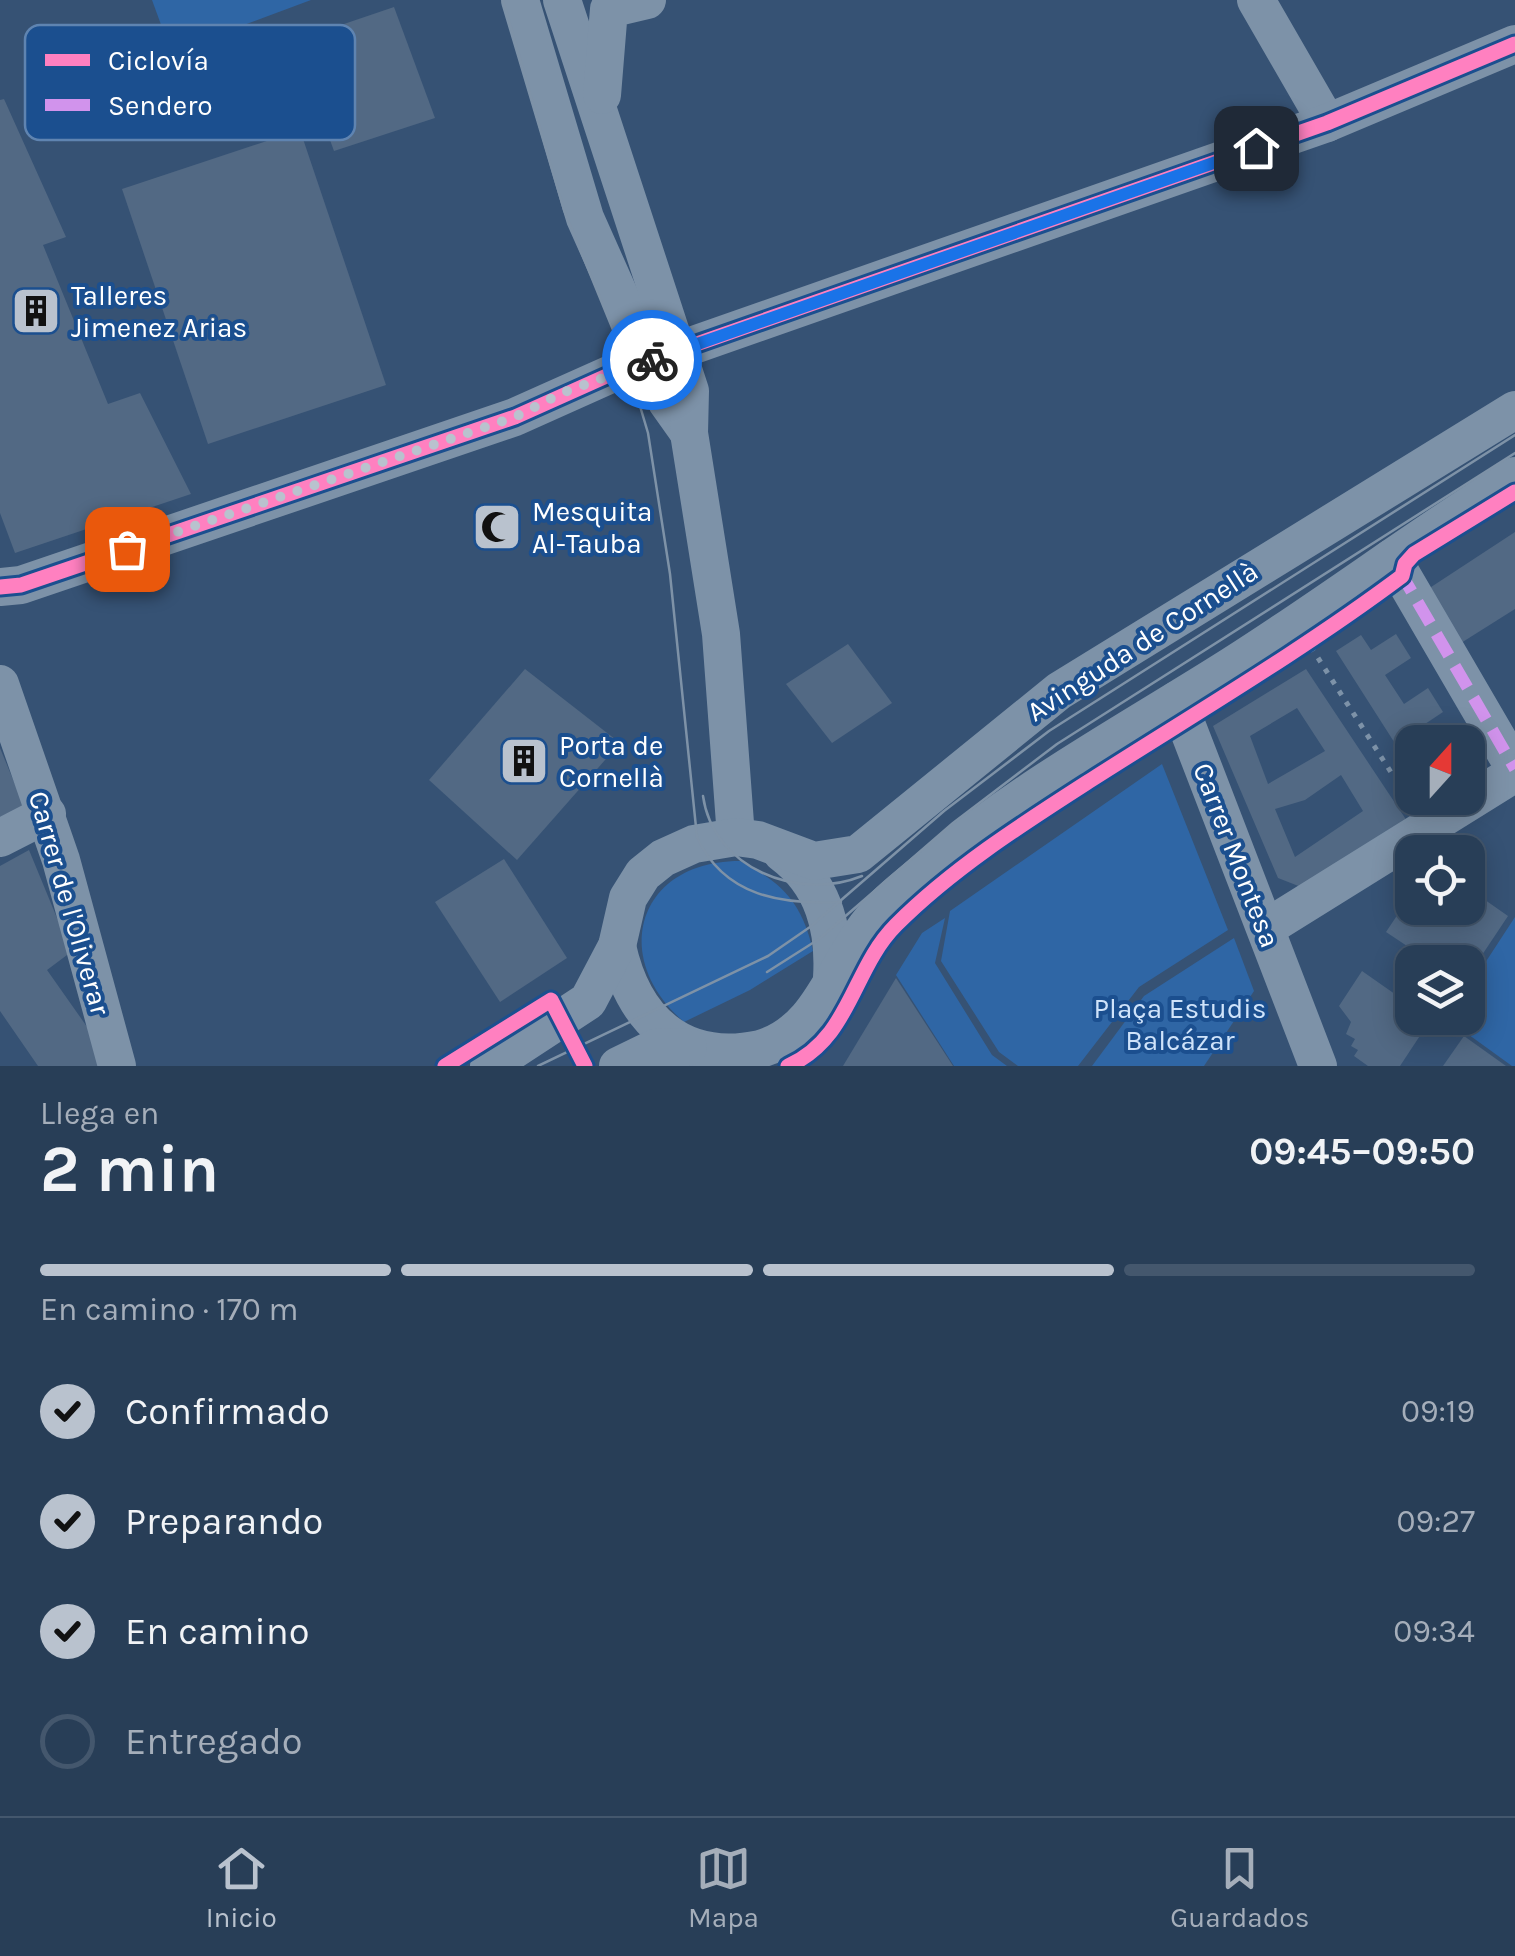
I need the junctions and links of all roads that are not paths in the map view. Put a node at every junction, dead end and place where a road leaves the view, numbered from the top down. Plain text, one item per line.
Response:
1 (520, 0) edge
2 (562, 0) edge
3 (647, 0) edge
4 (1256, 0) edge
5 (609, 5) edge
6 (1515, 44) edge
7 (601, 112) junction
8 (1327, 124) junction
9 (664, 356) junction
10 (1515, 410) edge
11 (1515, 476) edge
12 (1397, 567) junction
13 (0, 587) edge
14 (0, 684) edge
15 (1178, 700) junction
16 (1515, 771) edge
17 (46, 814) junction
18 (736, 837) junction
19 (0, 838) edge
20 (778, 850) junction
21 (1266, 928) junction
22 (617, 946) junction
23 (832, 978) junction
24 (699, 1056) edge
25 (754, 1058) edge
26 (118, 1066) edge
27 (490, 1066) edge
28 (618, 1066) edge
29 (1318, 1066) edge

1 - 9 street
2 - 7 street
3 - 5 street
4 - 8 street
5 - 7 street
6 - 8 street
7 - 9 street
8 - 9 street
9 - 13 street
9 - 18 street
10 - 20 street, Avinguda de Cornellà
11 - 12 street
12 - 15 street
12 - 16 street
14 - 17 street, Carrer de l'Oliverar
15 - 21 street, Carrer Montesa
15 - 23 street
16 - 21 street
17 - 19 street
17 - 26 street, Carrer de l'Oliverar
18 - 20 street, Avinguda de Cornellà
18 - 22 street
20 - 23 street, Avinguda de Cornellà
21 - 29 street, Carrer Montesa
22 - 24 street
22 - 27 street
23 - 25 street
24 - 25 street
24 - 28 street

